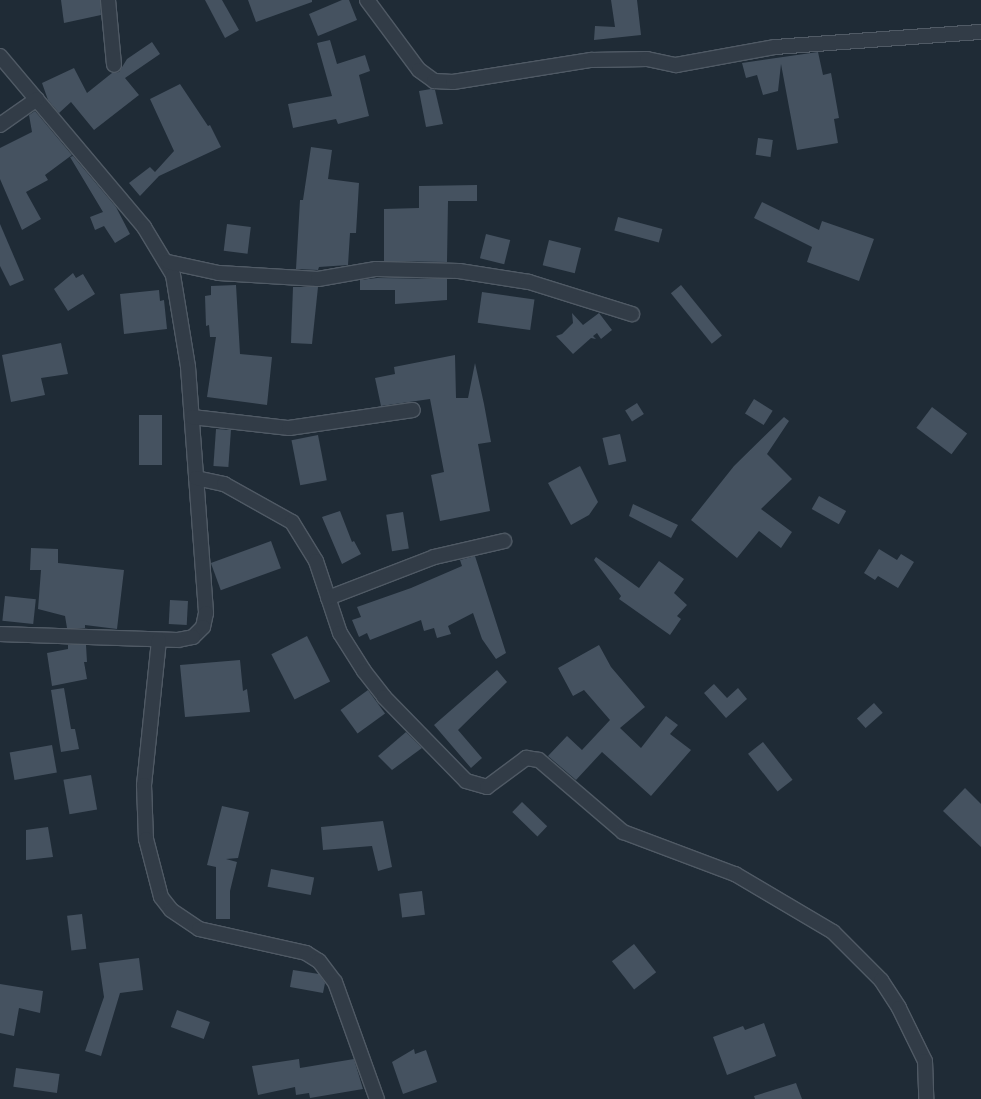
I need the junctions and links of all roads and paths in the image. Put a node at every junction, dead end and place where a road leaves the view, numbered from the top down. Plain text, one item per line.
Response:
1 (108, 0) edge
2 (367, 0) edge
3 (981, 32) edge
4 (0, 56) edge
5 (114, 64) dead end
6 (36, 99) junction
7 (0, 125) edge
8 (168, 262) junction
9 (632, 314) dead end
10 (413, 410) dead end
11 (192, 417) junction
12 (196, 478) junction
13 (504, 541) dead end
14 (328, 598) junction
15 (0, 634) edge
16 (159, 640) junction
17 (377, 1099) edge
18 (926, 1099) edge

1 - 5 street
2 - 3 street
4 - 6 street
6 - 7 street
6 - 8 street
8 - 9 street
8 - 11 street
10 - 11 street
11 - 12 street
12 - 14 street
12 - 16 street
13 - 14 street
14 - 18 street
15 - 16 street
16 - 17 street

